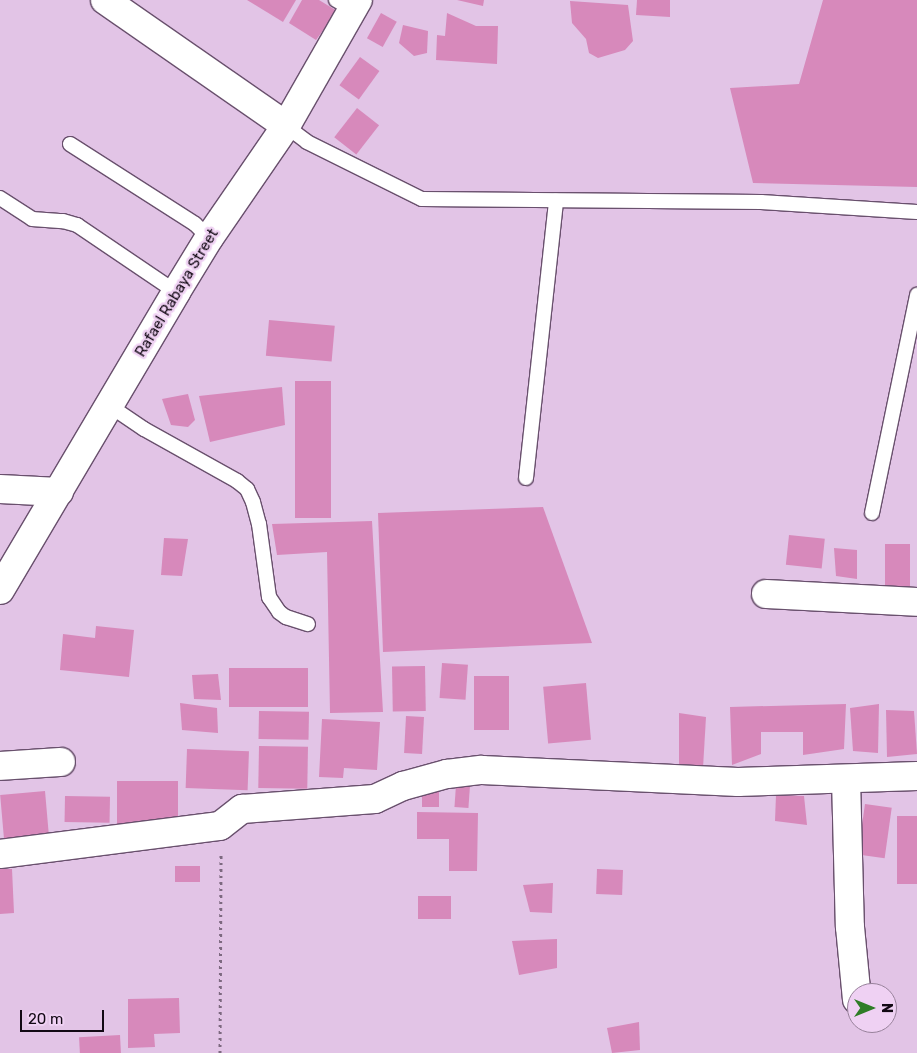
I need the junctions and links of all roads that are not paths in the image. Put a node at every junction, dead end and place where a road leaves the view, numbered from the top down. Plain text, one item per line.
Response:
1 (105, 0) edge
2 (349, 3) edge
3 (286, 126) junction
4 (70, 144) dead end
5 (0, 198) edge
6 (556, 201) junction
7 (917, 212) edge
8 (209, 238) junction
9 (176, 292) junction
10 (917, 295) edge
11 (110, 406) junction
12 (526, 478) dead end
13 (0, 489) edge
14 (59, 492) junction
15 (872, 513) dead end
16 (0, 590) edge
17 (766, 594) dead end
18 (917, 602) edge
19 (308, 624) dead end
20 (61, 762) dead end
21 (0, 766) edge
22 (917, 776) edge
23 (846, 779) junction
24 (0, 854) edge
25 (855, 983) edge

1 - 3 street
2 - 3 street, Rafael Rabaya Street
3 - 6 lane
3 - 8 street, Rafael Rabaya Street
4 - 8 lane
5 - 9 lane
6 - 7 lane
6 - 12 lane
8 - 9 street, Rafael Rabaya Street
9 - 11 street, Rafael Rabaya Street
10 - 15 lane
11 - 14 street, Rafael Rabaya Street
11 - 19 lane
13 - 14 street
14 - 16 street, Rafael Rabaya Street
17 - 18 street
20 - 21 street
22 - 23 street
23 - 24 street
23 - 25 street

